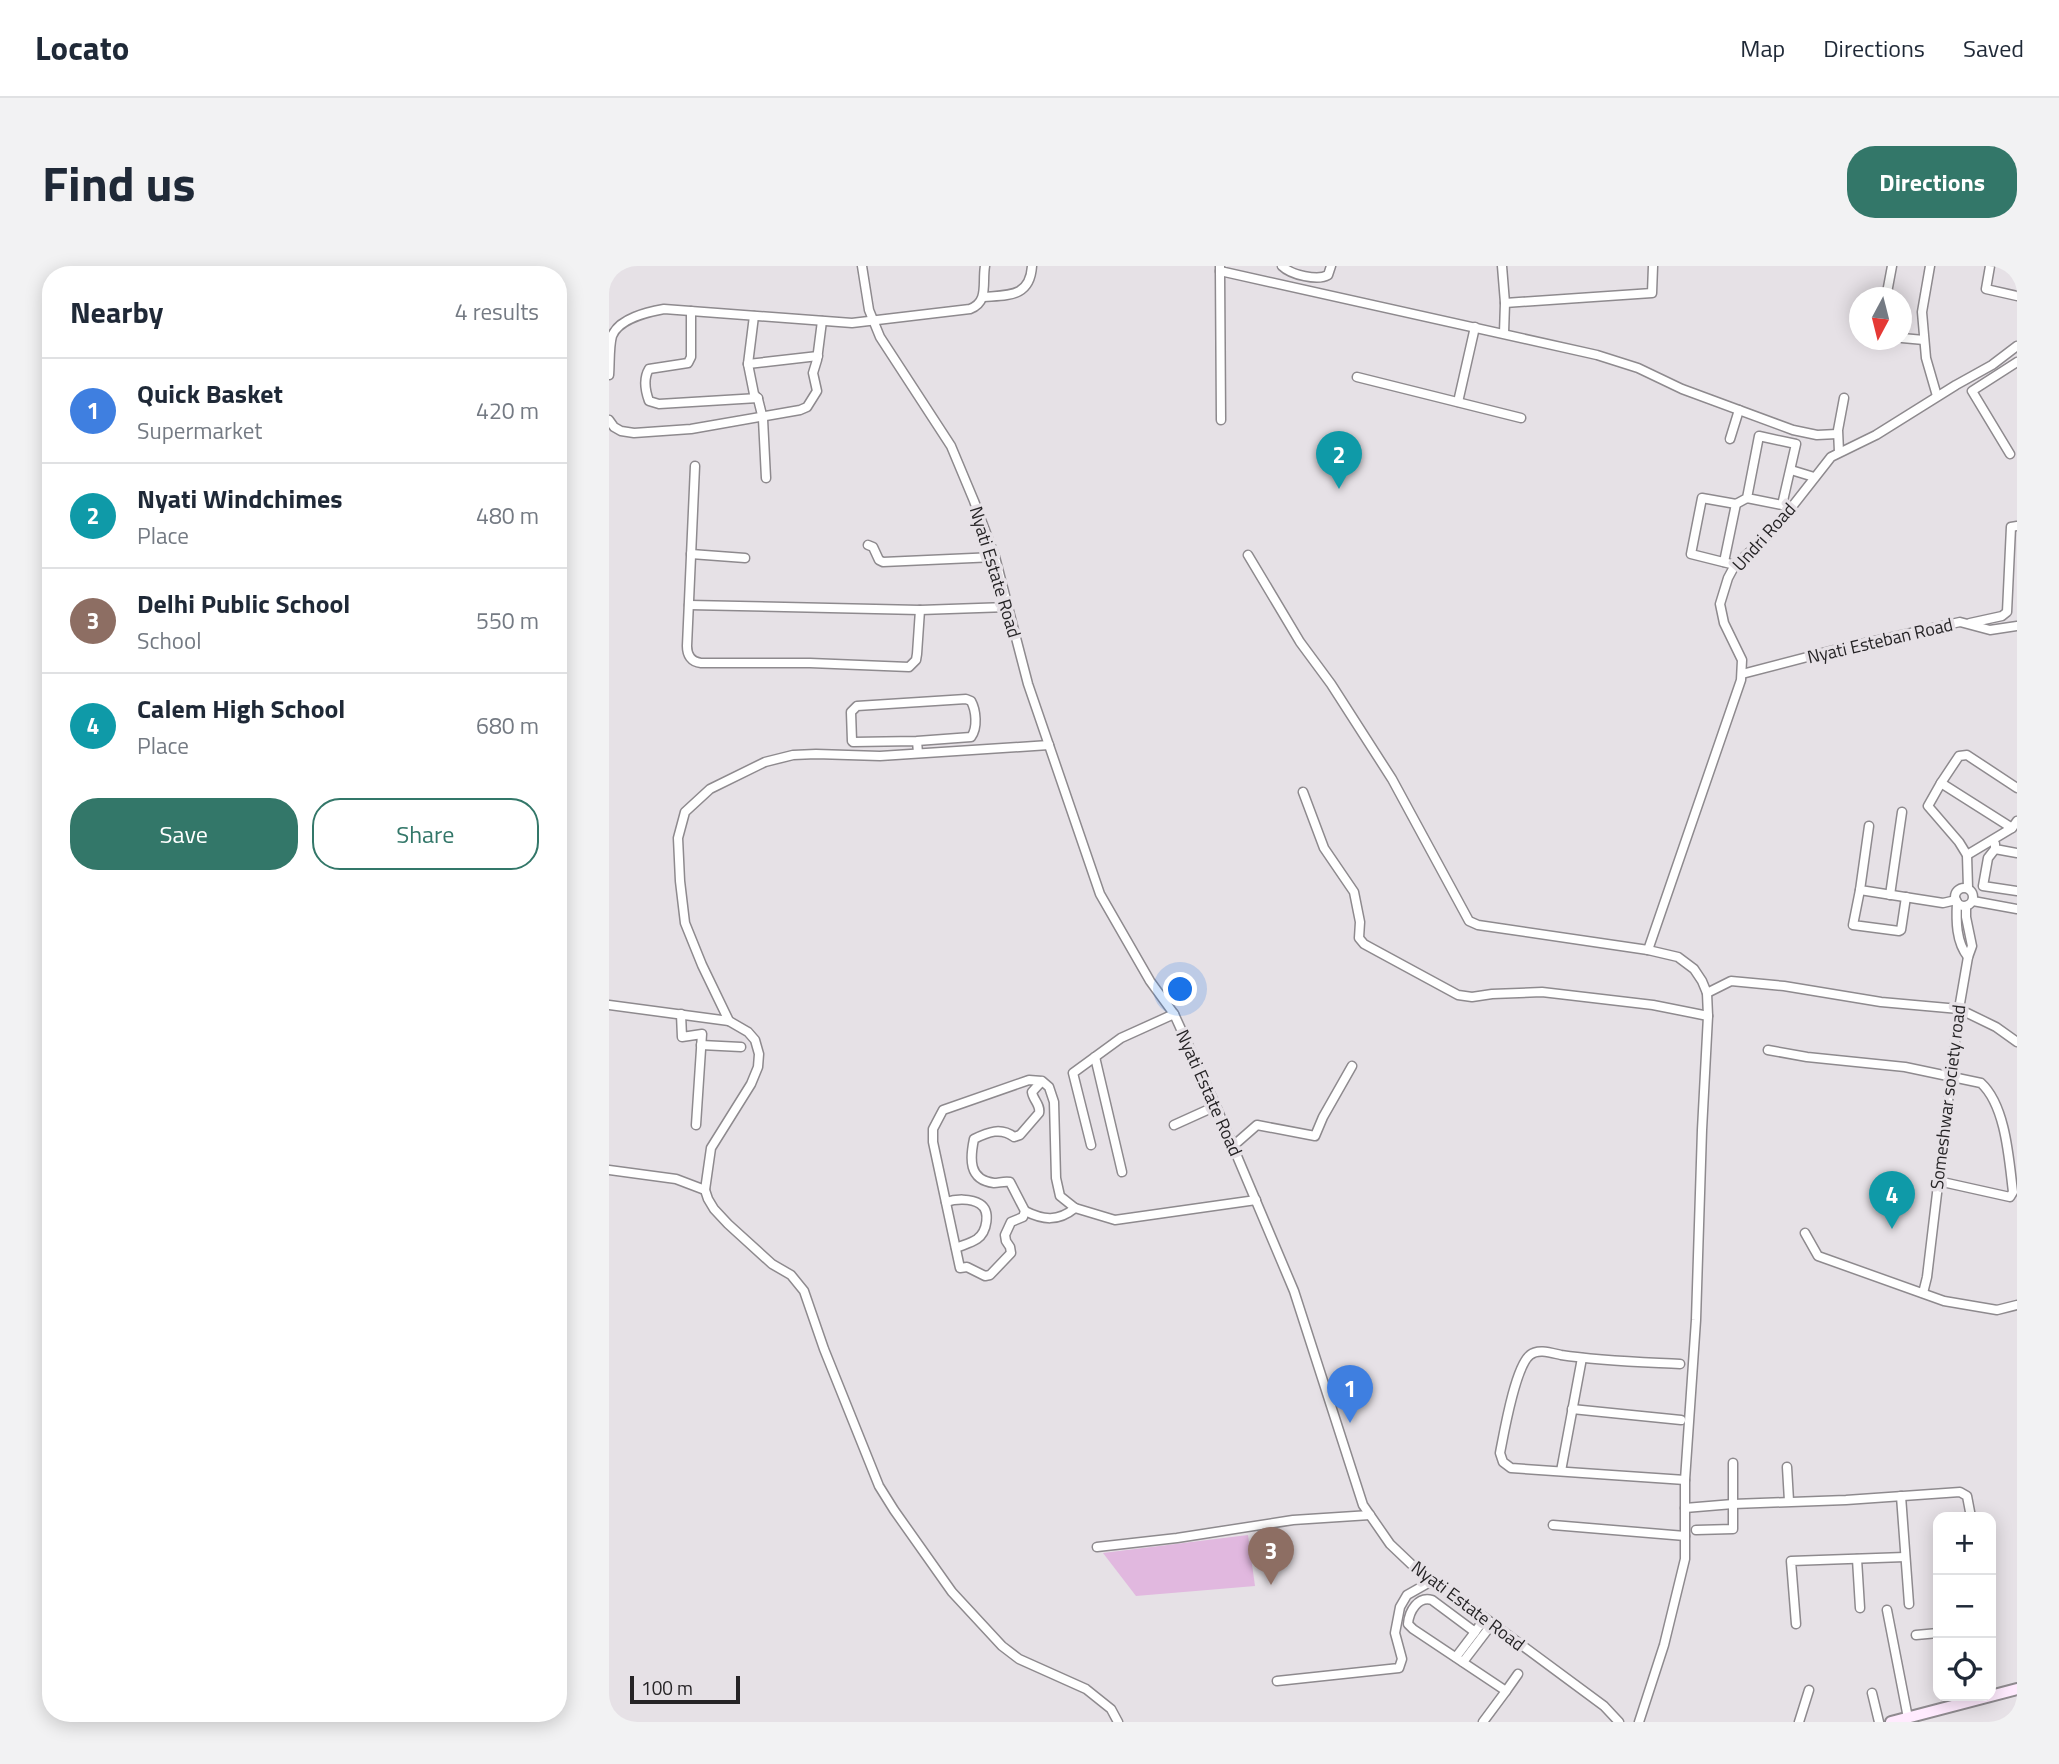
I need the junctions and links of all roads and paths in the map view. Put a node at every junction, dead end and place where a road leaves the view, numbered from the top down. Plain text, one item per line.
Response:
1 (862, 266) edge
2 (985, 266) edge
3 (1032, 266) edge
4 (1282, 266) edge
5 (1331, 266) edge
6 (1502, 266) edge
7 (1653, 266) edge
8 (1892, 266) edge
9 (1930, 266) edge
10 (1990, 266) edge
11 (1220, 269) edge
12 (1888, 287) edge
13 (2017, 296) edge
14 (984, 297) junction
15 (1505, 303) junction
16 (691, 312) junction
17 (754, 316) junction
18 (873, 320) junction
19 (821, 321) junction
20 (1475, 327) junction
21 (1504, 333) junction
22 (1912, 339) edge
23 (1924, 340) junction
24 (2017, 346) edge
25 (2008, 352) junction
26 (818, 356) junction
27 (2017, 362) edge
28 (748, 364) junction
29 (609, 375) edge
30 (1357, 377) dead end
31 (1937, 396) junction
32 (758, 398) junction
33 (1843, 398) dead end
34 (1458, 402) junction
35 (1739, 410) junction
36 (763, 416) junction
37 (1521, 418) dead end
38 (609, 420) edge
39 (1221, 421) dead end
40 (1837, 435) junction
41 (1730, 439) dead end
42 (1839, 452) junction
43 (2010, 454) dead end
44 (695, 466) dead end
45 (1791, 470) junction
46 (1814, 477) junction
47 (766, 478) dead end
48 (1747, 498) junction
49 (1736, 504) junction
50 (2017, 526) edge
51 (868, 545) dead end
52 (691, 554) junction
53 (1248, 555) dead end
54 (995, 557) junction
55 (745, 558) dead end
56 (1724, 562) junction
57 (1735, 565) junction
58 (689, 605) junction
59 (1008, 607) junction
60 (920, 610) junction
61 (1968, 624) junction
62 (2017, 625) edge
63 (1742, 674) junction
64 (917, 741) junction
65 (1049, 746) junction
66 (918, 753) junction
67 (1941, 783) junction
68 (2017, 788) edge
69 (1303, 792) dead end
70 (1902, 812) dead end
71 (2015, 824) edge
72 (1869, 826) dead end
73 (1996, 838) junction
74 (1995, 849) junction
75 (2017, 853) edge
76 (1967, 855) junction
77 (1968, 888) junction
78 (1860, 890) junction
79 (2017, 891) edge
80 (1890, 895) junction
81 (1906, 897) junction
82 (1956, 901) junction
83 (1969, 903) junction
84 (2017, 909) edge
85 (1648, 950) junction
86 (1968, 957) junction
87 (1707, 993) junction
88 (609, 1005) edge
89 (1959, 1009) junction
90 (681, 1014) junction
91 (1174, 1014) junction
92 (1708, 1016) junction
93 (729, 1021) junction
94 (2017, 1042) edge
95 (701, 1045) junction
96 (741, 1047) dead end
97 (1768, 1050) dead end
98 (1095, 1057) junction
99 (1352, 1066) dead end
100 (1951, 1078) junction
101 (1042, 1081) junction
102 (1216, 1106) junction
103 (696, 1125) dead end
104 (1174, 1125) dead end
105 (1091, 1145) dead end
106 (1233, 1146) junction
107 (609, 1170) edge
108 (1122, 1172) dead end
109 (1938, 1181) junction
110 (705, 1190) junction
111 (2014, 1198) edge
112 (1256, 1200) junction
113 (946, 1202) junction
114 (1075, 1208) junction
115 (1025, 1211) junction
116 (1805, 1233) dead end
117 (956, 1248) junction
118 (1923, 1293) junction
119 (2017, 1305) edge
120 (1582, 1358) junction
121 (1680, 1364) dead end
122 (1572, 1409) junction
123 (1681, 1420) dead end
124 (1733, 1463) dead end
125 (1787, 1467) dead end
126 (1561, 1471) junction
127 (1685, 1480) junction
128 (1901, 1496) junction
129 (1789, 1501) junction
130 (1733, 1504) junction
131 (1685, 1508) junction
132 (1970, 1512) edge
133 (1370, 1515) junction
134 (1553, 1525) dead end
135 (1696, 1530) dead end
136 (1685, 1536) junction
137 (1097, 1547) dead end
138 (1905, 1558) junction
139 (1857, 1559) junction
140 (1430, 1582) junction
141 (1909, 1604) dead end
142 (1860, 1608) dead end
143 (1887, 1610) dead end
144 (1489, 1621) junction
145 (1796, 1624) dead end
146 (1475, 1632) junction
147 (1933, 1633) edge
148 (1916, 1635) dead end
149 (1460, 1660) junction
150 (1518, 1674) dead end
151 (1277, 1681) dead end
152 (2017, 1689) edge
153 (1809, 1690) dead end
154 (1506, 1691) junction
155 (1872, 1693) dead end
156 (1996, 1695) edge
157 (1972, 1701) edge
158 (1908, 1718) junction
159 (1118, 1722) edge
160 (1483, 1722) edge
161 (1619, 1722) edge
162 (1639, 1722) edge
163 (1799, 1722) edge
164 (1879, 1722) edge
165 (1891, 1722) edge

1 - 18 street, Nyati Estate Road
2 - 14 street
3 - 14 street
4 - 5 street
6 - 15 street
7 - 15 street
8 - 12 street
9 - 23 street
10 - 13 street
11 - 20 street
11 - 39 street
14 - 18 street
15 - 21 street
16 - 17 street
16 - 29 street
16 - 32 street
17 - 19 street
17 - 28 street
18 - 19 street
18 - 54 street, Nyati Estate Road
19 - 26 street
20 - 21 street
20 - 34 street
21 - 35 street
22 - 23 street
23 - 31 street
24 - 25 street, Undri Road
25 - 27 street
25 - 31 street, Undri Road
26 - 28 street
26 - 36 street
27 - 43 street
28 - 32 street
30 - 34 street
31 - 42 street, Undri Road
32 - 36 street
33 - 40 street
34 - 37 street
35 - 40 street
35 - 41 street
36 - 38 street
36 - 47 street
40 - 42 street
42 - 46 street, Undri Road
44 - 52 street
45 - 46 street
45 - 48 street
45 - 48 street
46 - 57 street, Undri Road
48 - 49 street
49 - 56 street
49 - 56 street
50 - 61 street
51 - 54 street
52 - 55 street
52 - 58 street
53 - 85 street
54 - 59 street, Nyati Estate Road
56 - 57 street
57 - 63 street, Undri Road
58 - 60 street
58 - 60 street
59 - 60 street
59 - 65 street, Nyati Estate Road
61 - 62 street, Nyati Esteban Road
61 - 63 street, Nyati Esteban Road
63 - 85 street
64 - 64 street
64 - 66 street
65 - 66 street
65 - 91 street, Nyati Estate Road
66 - 93 street
67 - 68 street
67 - 71 street
67 - 76 street
69 - 92 street
70 - 80 street
71 - 73 street
72 - 78 street
73 - 74 street
73 - 76 street
74 - 75 street
74 - 79 street
76 - 77 street
77 - 82 street
77 - 83 street
78 - 80 street
78 - 81 street
80 - 81 street
81 - 82 street
82 - 83 street
82 - 86 street, Someshwar society road
83 - 84 street
83 - 86 street
85 - 87 street
86 - 89 street, Someshwar society road
87 - 89 street
87 - 92 street
88 - 90 street
89 - 94 street
89 - 100 street, Someshwar society road
90 - 93 street
90 - 95 street
91 - 98 street
91 - 102 street, Nyati Estate Road
92 - 127 street
93 - 110 street
95 - 96 street
95 - 103 street
97 - 100 street
98 - 105 street
98 - 108 street
99 - 106 street
100 - 109 street, Someshwar society road
100 - 111 street
101 - 113 street
101 - 114 street
101 - 115 street
102 - 104 street
102 - 106 street, Nyati Estate Road
106 - 112 street, Nyati Estate Road
107 - 110 street
109 - 111 street
109 - 118 street, Someshwar society road
110 - 159 street
112 - 114 street
112 - 133 street, Nyati Estate Road
113 - 117 street
113 - 117 street
114 - 115 street
115 - 117 street
116 - 118 street
118 - 119 street
120 - 121 street
120 - 122 street
120 - 126 street
122 - 123 street
122 - 126 street
124 - 130 street
125 - 129 street
126 - 127 street
127 - 131 street
128 - 129 street
128 - 132 street
128 - 138 street
129 - 130 street
130 - 131 street
130 - 135 street
131 - 136 street
133 - 137 street
133 - 140 street, Nyati Estate Road
134 - 136 street
136 - 162 street
138 - 139 street
138 - 141 street
139 - 142 street
139 - 145 street
140 - 144 street, Nyati Estate Road
140 - 151 street
143 - 158 street
144 - 146 street
144 - 149 street
144 - 161 street, Nyati Estate Road
146 - 149 street
146 - 149 street
147 - 148 street
149 - 154 street
150 - 154 street
152 - 156 main road
153 - 163 street
154 - 160 street
155 - 164 street
157 - 158 main road
158 - 165 main road

